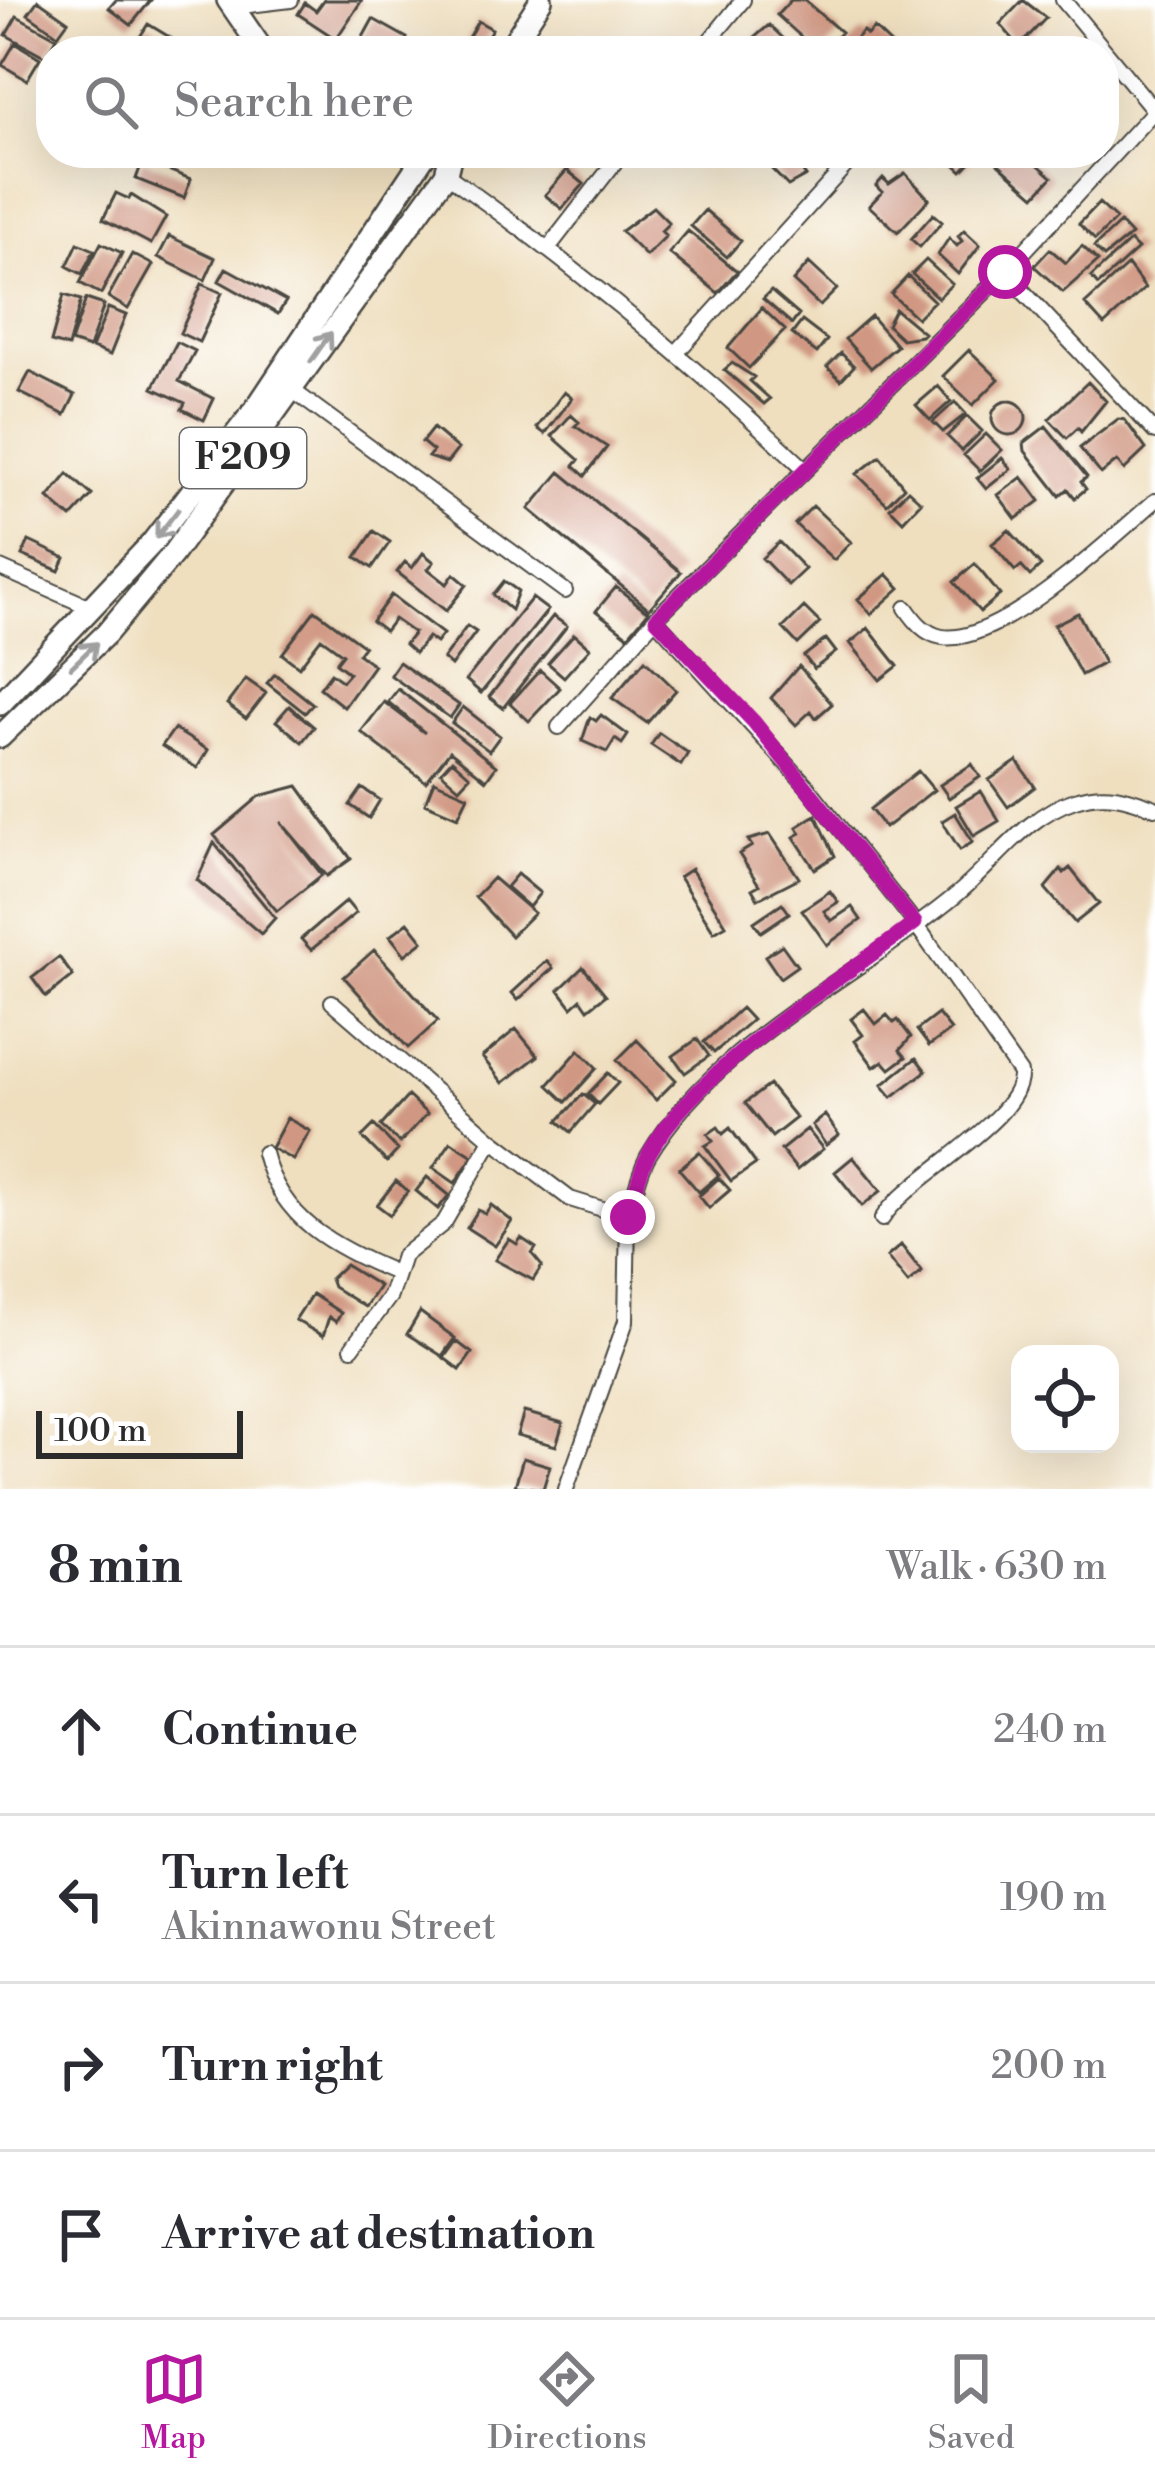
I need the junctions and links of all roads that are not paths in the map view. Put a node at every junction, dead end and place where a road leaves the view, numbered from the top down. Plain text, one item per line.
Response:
1 (291, 0) edge
2 (541, 0) edge
3 (743, 0) edge
4 (1063, 0) edge
5 (231, 4) edge
6 (253, 36) edge
7 (518, 36) edge
8 (713, 36) edge
9 (1093, 36) edge
10 (1119, 67) edge
11 (1155, 110) edge
12 (1119, 149) edge
13 (413, 168) edge
14 (446, 168) edge
15 (455, 168) edge
16 (610, 168) edge
17 (843, 168) edge
18 (1101, 168) edge
19 (549, 247) junction
20 (1005, 272) junction
21 (678, 351) junction
22 (292, 389) junction
23 (1155, 432) edge
24 (805, 469) junction
25 (1155, 501) edge
26 (0, 568) edge
27 (566, 591) dead end
28 (906, 608) dead end
29 (94, 609) junction
30 (656, 619) junction
31 (0, 704) edge
32 (559, 727) dead end
33 (0, 737) edge
34 (1155, 808) edge
35 (915, 923) junction
36 (332, 1002) dead end
37 (492, 1140) junction
38 (264, 1153) dead end
39 (278, 1202) dead end
40 (628, 1217) junction
41 (882, 1220) dead end
42 (396, 1273) junction
43 (352, 1348) dead end
44 (566, 1489) edge

1 - 5 street
2 - 7 main road
3 - 8 street
4 - 9 street
5 - 6 main road
10 - 11 street
11 - 12 street
13 -> 29 main road, F209
22 -> 14 main road, F209
15 - 19 street
16 - 19 street
17 - 21 street
18 - 20 street
19 - 21 street
20 - 23 street
20 - 24 street
21 - 24 street
22 - 27 street
33 -> 22 main road, F209
24 - 30 street
25 - 28 street
26 - 29 street
29 - 31 main road, F209
30 - 32 street
30 - 35 street
34 - 35 street
35 - 40 street
35 - 41 street
36 - 37 street
37 - 40 street
37 - 42 street
38 - 42 street
39 - 42 street
40 - 44 street
42 - 43 street

